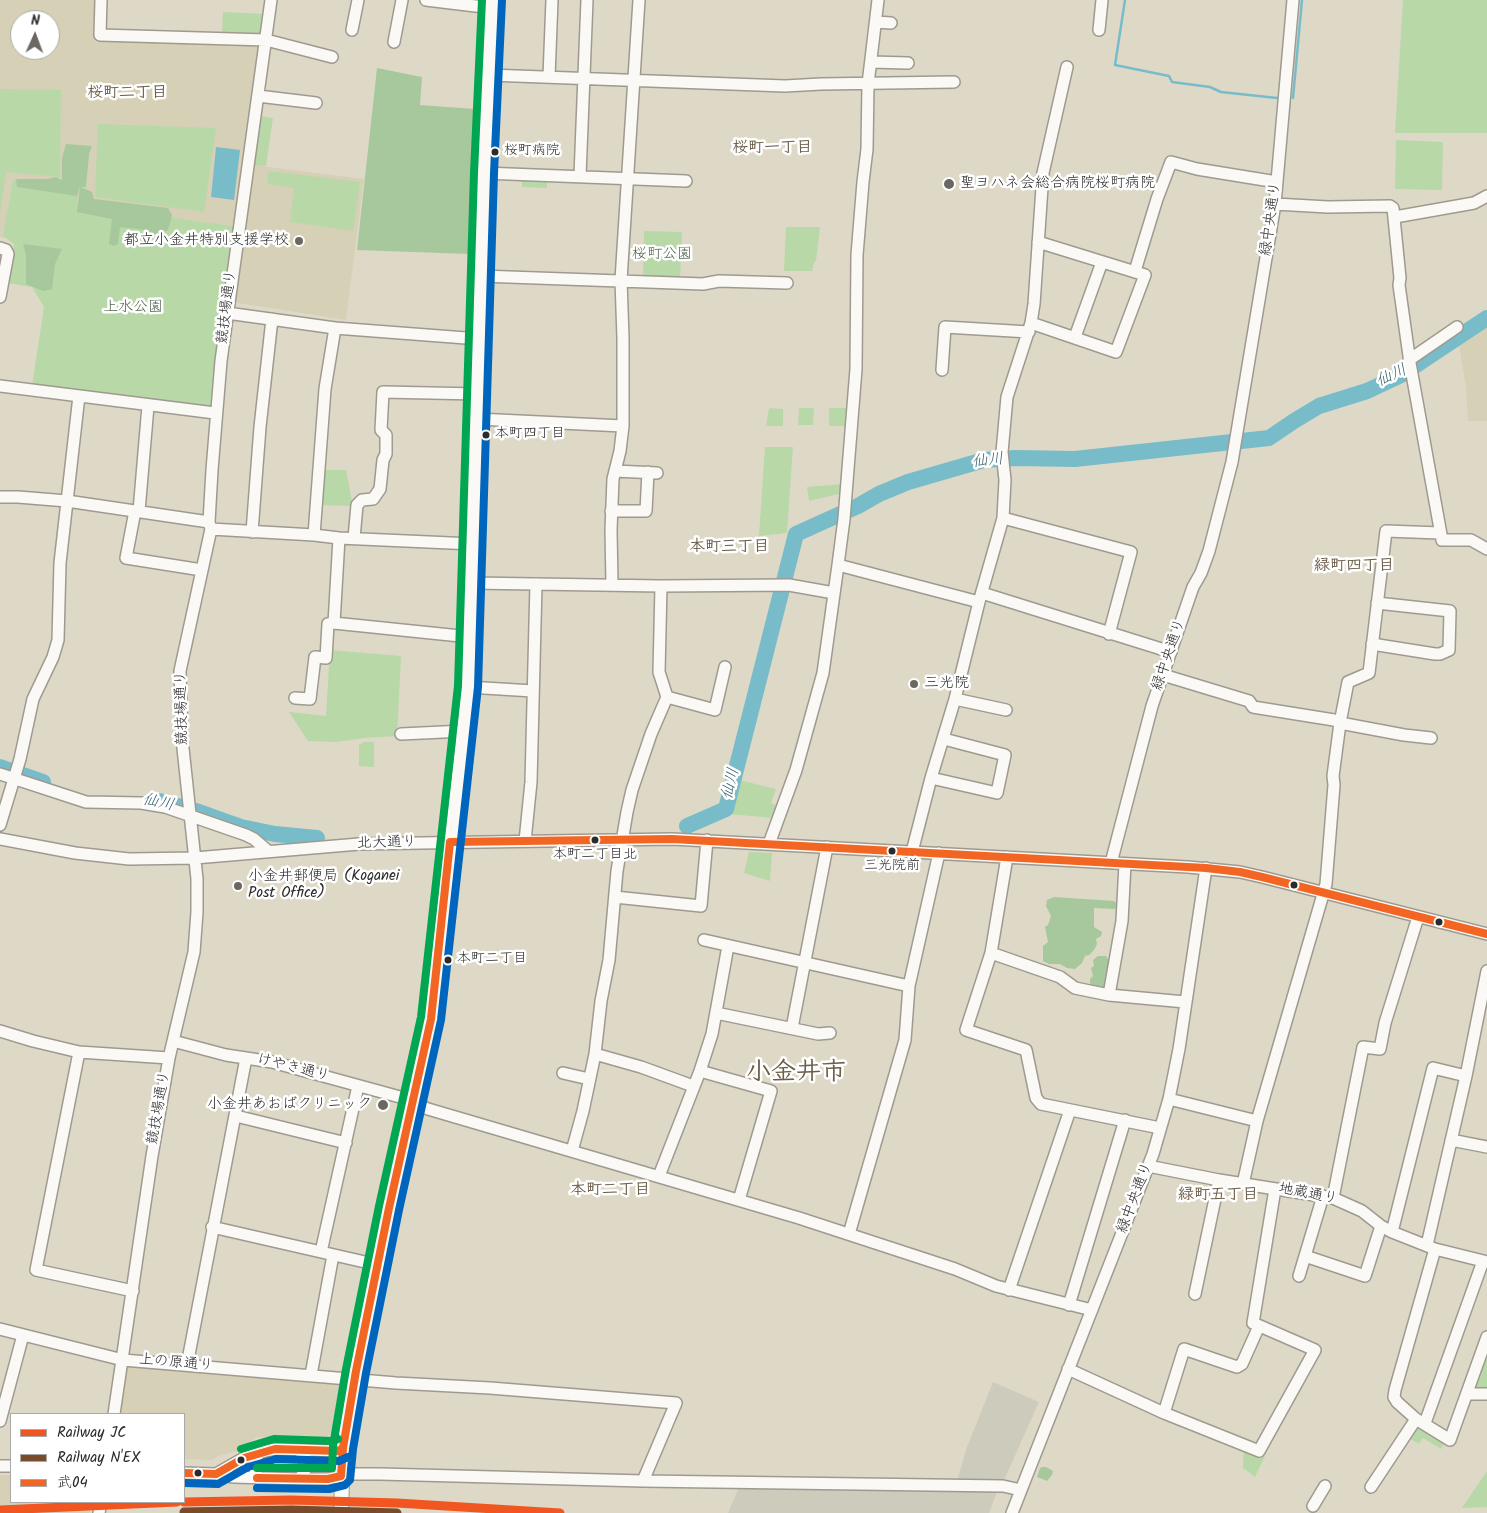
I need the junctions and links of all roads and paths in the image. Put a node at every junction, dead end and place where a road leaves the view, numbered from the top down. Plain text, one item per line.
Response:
1 (100, 0) edge
2 (271, 0) edge
3 (358, 0) edge
4 (402, 0) edge
5 (426, 0) edge
6 (552, 0) edge
7 (587, 0) edge
8 (639, 0) edge
9 (878, 0) edge
10 (1102, 0) edge
11 (1293, 0) edge
12 (492, 4) edge
13 (876, 22) junction
14 (890, 23) dead end
15 (352, 30) dead end
16 (1099, 30) dead end
17 (266, 40) junction
18 (394, 42) dead end
19 (332, 57) dead end
20 (871, 62) junction
21 (908, 63) dead end
22 (1067, 67) dead end
23 (489, 75) junction
24 (549, 77) junction
25 (583, 78) junction
26 (633, 80) junction
27 (954, 82) dead end
28 (868, 84) junction
29 (258, 96) junction
30 (316, 103) dead end
31 (484, 173) junction
32 (580, 176) junction
33 (627, 178) junction
34 (680, 182) dead end
35 (1277, 182) junction
36 (1487, 196) edge
37 (1274, 204) junction
38 (1395, 217) junction
39 (1038, 242) junction
40 (0, 248) edge
41 (1102, 262) junction
42 (1134, 271) junction
43 (481, 276) junction
44 (621, 280) junction
45 (787, 283) dead end
46 (0, 297) edge
47 (227, 313) junction
48 (272, 319) junction
49 (1457, 327) dead end
50 (335, 328) junction
51 (1030, 328) junction
52 (1075, 337) junction
53 (479, 339) junction
54 (1409, 362) junction
55 (942, 370) dead end
56 (0, 386) edge
57 (478, 394) junction
58 (79, 396) junction
59 (148, 406) junction
60 (215, 413) junction
61 (477, 419) junction
62 (623, 426) junction
63 (615, 471) junction
64 (0, 497) edge
65 (67, 501) junction
66 (137, 511) junction
67 (611, 511) junction
68 (1003, 518) junction
69 (210, 525) junction
70 (252, 532) junction
71 (1440, 533) junction
72 (314, 535) junction
73 (339, 538) junction
74 (354, 538) junction
75 (473, 544) junction
76 (1487, 549) edge
77 (838, 565) junction
78 (202, 570) junction
79 (472, 583) junction
80 (536, 584) junction
81 (612, 584) junction
82 (662, 586) junction
83 (834, 593) junction
84 (980, 598) junction
85 (1377, 604) junction
86 (334, 623) junction
87 (1109, 634) junction
88 (470, 637) junction
89 (1372, 644) junction
90 (1171, 652) junction
91 (725, 667) dead end
92 (1163, 675) junction
93 (468, 686) junction
94 (533, 691) junction
95 (667, 697) junction
96 (295, 698) dead end
97 (955, 699) junction
98 (1006, 710) dead end
99 (1340, 724) junction
100 (464, 731) junction
101 (401, 734) dead end
102 (1431, 738) dead end
103 (944, 739) junction
104 (0, 774) edge
105 (15, 775) junction
106 (931, 778) junction
107 (190, 810) junction
108 (0, 825) edge
109 (0, 839) edge
110 (622, 839) junction
111 (707, 840) junction
112 (526, 841) junction
113 (450, 842) junction
114 (769, 844) junction
115 (828, 847) junction
116 (268, 851) junction
117 (912, 852) junction
118 (939, 853) junction
119 (1007, 857) junction
120 (195, 858) junction
121 (1111, 863) junction
122 (1125, 864) junction
123 (1206, 868) junction
124 (1323, 894) junction
125 (615, 897) junction
126 (1418, 917) junction
127 (1487, 934) edge
128 (704, 940) dead end
129 (728, 946) junction
130 (990, 953) junction
131 (804, 962) junction
132 (1487, 971) edge
133 (910, 986) junction
134 (1109, 995) junction
135 (1185, 1002) junction
136 (716, 1014) junction
137 (792, 1028) junction
138 (0, 1032) edge
139 (830, 1033) dead end
140 (173, 1041) junction
141 (79, 1052) junction
142 (595, 1054) junction
143 (169, 1058) junction
144 (246, 1058) junction
145 (700, 1071) junction
146 (562, 1073) dead end
147 (1466, 1076) junction
148 (589, 1079) junction
149 (358, 1086) junction
150 (693, 1086) junction
151 (1169, 1099) junction
152 (412, 1102) junction
153 (1070, 1110) junction
154 (236, 1116) junction
155 (1125, 1120) junction
156 (1257, 1121) junction
157 (1160, 1128) junction
158 (1451, 1140) junction
159 (346, 1143) junction
160 (1487, 1148) edge
161 (572, 1151) junction
162 (1148, 1166) junction
163 (659, 1176) junction
164 (1218, 1180) junction
165 (1243, 1184) junction
166 (1275, 1189) junction
167 (1328, 1197) junction
168 (739, 1200) junction
169 (1381, 1226) junction
170 (212, 1228) junction
171 (1392, 1232) junction
172 (849, 1234) junction
173 (1431, 1247) junction
174 (322, 1252) junction
175 (333, 1255) junction
176 (1305, 1256) junction
177 (1485, 1262) edge
178 (378, 1265) junction
179 (1299, 1276) dead end
180 (1010, 1290) junction
181 (133, 1291) junction
182 (1195, 1294) dead end
183 (1069, 1305) junction
184 (1092, 1310) junction
185 (1259, 1326) junction
186 (0, 1329) edge
187 (23, 1335) junction
188 (1487, 1337) edge
189 (123, 1360) junction
190 (187, 1365) junction
191 (1068, 1369) junction
192 (311, 1376) junction
193 (355, 1379) junction
194 (1467, 1394) junction
195 (1487, 1394) edge
196 (114, 1413) edge
197 (1164, 1413) junction
198 (0, 1421) edge
199 (1421, 1421) junction
200 (336, 1449) junction
201 (299, 1450) junction
202 (258, 1453) junction
203 (185, 1473) edge
204 (216, 1474) junction
205 (341, 1476) junction
206 (257, 1478) junction
207 (299, 1479) junction
208 (642, 1481) junction
209 (1325, 1486) dead end
210 (1371, 1487) dead end
211 (1021, 1490) junction
212 (1314, 1506) dead end
213 (341, 1513) edge
214 (1012, 1513) edge

1 - 17 street
2 - 17 street, 競技場通り
3 - 15 street
4 - 18 street
5 - 12 street
6 - 24 street
7 - 25 street
8 - 26 street
9 - 13 street
10 - 16 street
11 - 35 street, 緑中央通り
12 - 23 main road
13 - 14 street
13 - 20 street
17 - 19 street
17 - 29 street, 競技場通り
20 - 21 street
20 - 28 street
22 - 39 street
23 - 24 street
23 - 31 main road
24 - 25 street
25 - 26 street
25 - 32 street
26 - 28 street
26 - 33 street
27 - 28 street
28 - 77 street
29 - 30 street
29 - 47 street, 競技場通り
31 - 32 street
31 - 43 main road
32 - 33 street
33 - 34 street
33 - 44 street
35 - 37 street, 緑中央通り
35 - 42 street
36 - 38 street
37 - 38 street
37 - 90 street, 緑中央通り
38 - 54 street
39 - 41 street
39 - 51 street
40 - 46 street
41 - 42 street
41 - 52 street
42 - 52 street
43 - 44 street
43 - 53 main road
44 - 45 street
44 - 62 street
47 - 48 street
47 - 60 street, 競技場通り
48 - 50 street
48 - 70 street
49 - 54 street
50 - 53 street
50 - 72 street
51 - 52 street
51 - 55 street
51 - 68 street
53 - 57 main road
54 - 71 street
56 - 58 street
57 - 61 main road
57 - 74 street
58 - 59 street
58 - 65 street
59 - 60 street
59 - 66 street
60 - 69 street, 競技場通り
61 - 62 street
61 - 75 main road
62 - 63 street
63 - 67 street
63 - 67 street
64 - 65 street
65 - 66 street
65 - 105 street
66 - 69 street
66 - 78 street
67 - 81 street
68 - 84 street
68 - 87 street
69 - 70 street
69 - 78 street, 競技場通り
70 - 72 street
71 - 76 street
71 - 85 street
72 - 73 street
73 - 74 street
73 - 86 street
74 - 75 street
75 - 79 main road
77 - 83 street
77 - 84 street
78 - 107 street, 競技場通り
79 - 80 street
79 - 88 main road
80 - 81 street
80 - 94 street
81 - 82 street
82 - 83 street
82 - 95 street
83 - 114 street
84 - 87 street
84 - 97 street
85 - 89 street
85 - 89 street
86 - 88 street
86 - 96 street
87 - 90 street
88 - 93 main road
89 - 99 street
90 - 92 street, 緑中央通り
91 - 95 street
92 - 99 street
92 - 121 street, 緑中央通り
93 - 94 street
93 - 100 main road
94 - 112 street
95 - 110 street
97 - 98 street
97 - 103 street
99 - 102 street
99 - 124 street
100 - 101 street
100 - 113 main road
103 - 106 street
103 - 106 street
104 - 105 street
105 - 107 street
105 - 108 street
106 - 117 street
107 - 116 street
107 - 120 street, 競技場通り
109 - 120 street, 北大通り
110 - 111 street, 北大通り
110 - 112 street, 北大通り
110 - 125 street
111 - 114 street, 北大通り
111 - 125 street
112 - 113 street, 北大通り
113 - 116 street, 北大通り
113 - 152 main road
114 - 115 street, 北大通り
115 - 117 street, 北大通り
115 - 131 street
116 - 120 street, 北大通り
117 - 118 street, 北大通り
118 - 119 street, 北大通り
118 - 133 street
119 - 121 street, 北大通り
119 - 130 street
120 - 140 street, 競技場通り
121 - 122 street, 北大通り
122 - 123 street, 北大通り
122 - 134 street
123 - 124 street, 北大通り
123 - 135 street, 緑中央通り
124 - 126 street, 北大通り
124 - 156 street
125 - 142 street
126 - 127 street, 北大通り
126 - 167 street
128 - 129 street
129 - 131 street
129 - 136 street
130 - 134 street
130 - 153 street
131 - 133 street
131 - 137 street
132 - 147 street
133 - 172 street
134 - 135 street
135 - 151 street, 緑中央通り
136 - 137 street
136 - 145 street
137 - 139 street
138 - 141 street
140 - 143 street, 競技場通り
140 - 144 street, けやき通り
141 - 143 street
141 - 181 street
142 - 148 street
142 - 150 street
143 - 181 street, 競技場通り
144 - 149 street, けやき通り
144 - 154 street
145 - 150 street
145 - 168 street
146 - 148 street
147 - 158 street
147 - 171 street
148 - 161 street
149 - 152 street, けやき通り
149 - 159 street
150 - 163 street
151 - 156 street
151 - 157 street, 緑中央通り
152 - 161 street, けやき通り
152 - 178 main road
153 - 155 street
153 - 180 street
154 - 159 street
154 - 170 street
155 - 157 street
155 - 183 street
156 - 165 street
157 - 162 street, 緑中央通り
158 - 160 street
158 - 173 street
159 - 174 street
161 - 163 street, けやき通り
162 - 164 street, 地蔵通り
162 - 184 street, 緑中央通り
163 - 168 street, けやき通り
164 - 165 street, 地蔵通り
164 - 182 street
165 - 166 street, 地蔵通り
166 - 167 street, 地蔵通り
166 - 185 street
167 - 169 street, 地蔵通り
167 - 176 street
168 - 172 street, けやき通り
169 - 171 street, 地蔵通り
169 - 176 street
170 - 174 street
170 - 190 street
171 - 173 street, 地蔵通り
172 - 180 street, けやき通り
173 - 177 street, 地蔵通り
173 - 199 street
174 - 175 street
175 - 178 street
175 - 192 street
176 - 179 street
177 - 199 street
178 - 193 main road
180 - 183 street, けやき通り
181 - 189 street, 競技場通り
183 - 184 street, けやき通り
184 - 191 street, 緑中央通り
185 - 197 street
185 - 197 street
186 - 187 street, 上の原通り
187 - 189 street, 上の原通り
187 - 198 street
188 - 194 street
189 - 190 street, 上の原通り
189 - 196 street, 競技場通り
190 - 192 street, 上の原通り
191 - 197 street
191 - 211 street, 緑中央通り
192 - 193 street, 上の原通り
193 - 200 main road
193 - 208 street, 上の原通り
194 - 195 street
194 - 199 street
199 - 210 street
200 - 201 street
200 - 205 main road
201 - 202 street
201 - 207 street
202 - 204 street
202 - 206 street
203 - 204 street
204 - 206 street
205 - 207 street
205 - 208 street
205 - 213 main road
206 - 207 street
208 - 211 street
209 - 212 street
211 - 214 street, 緑中央通り

